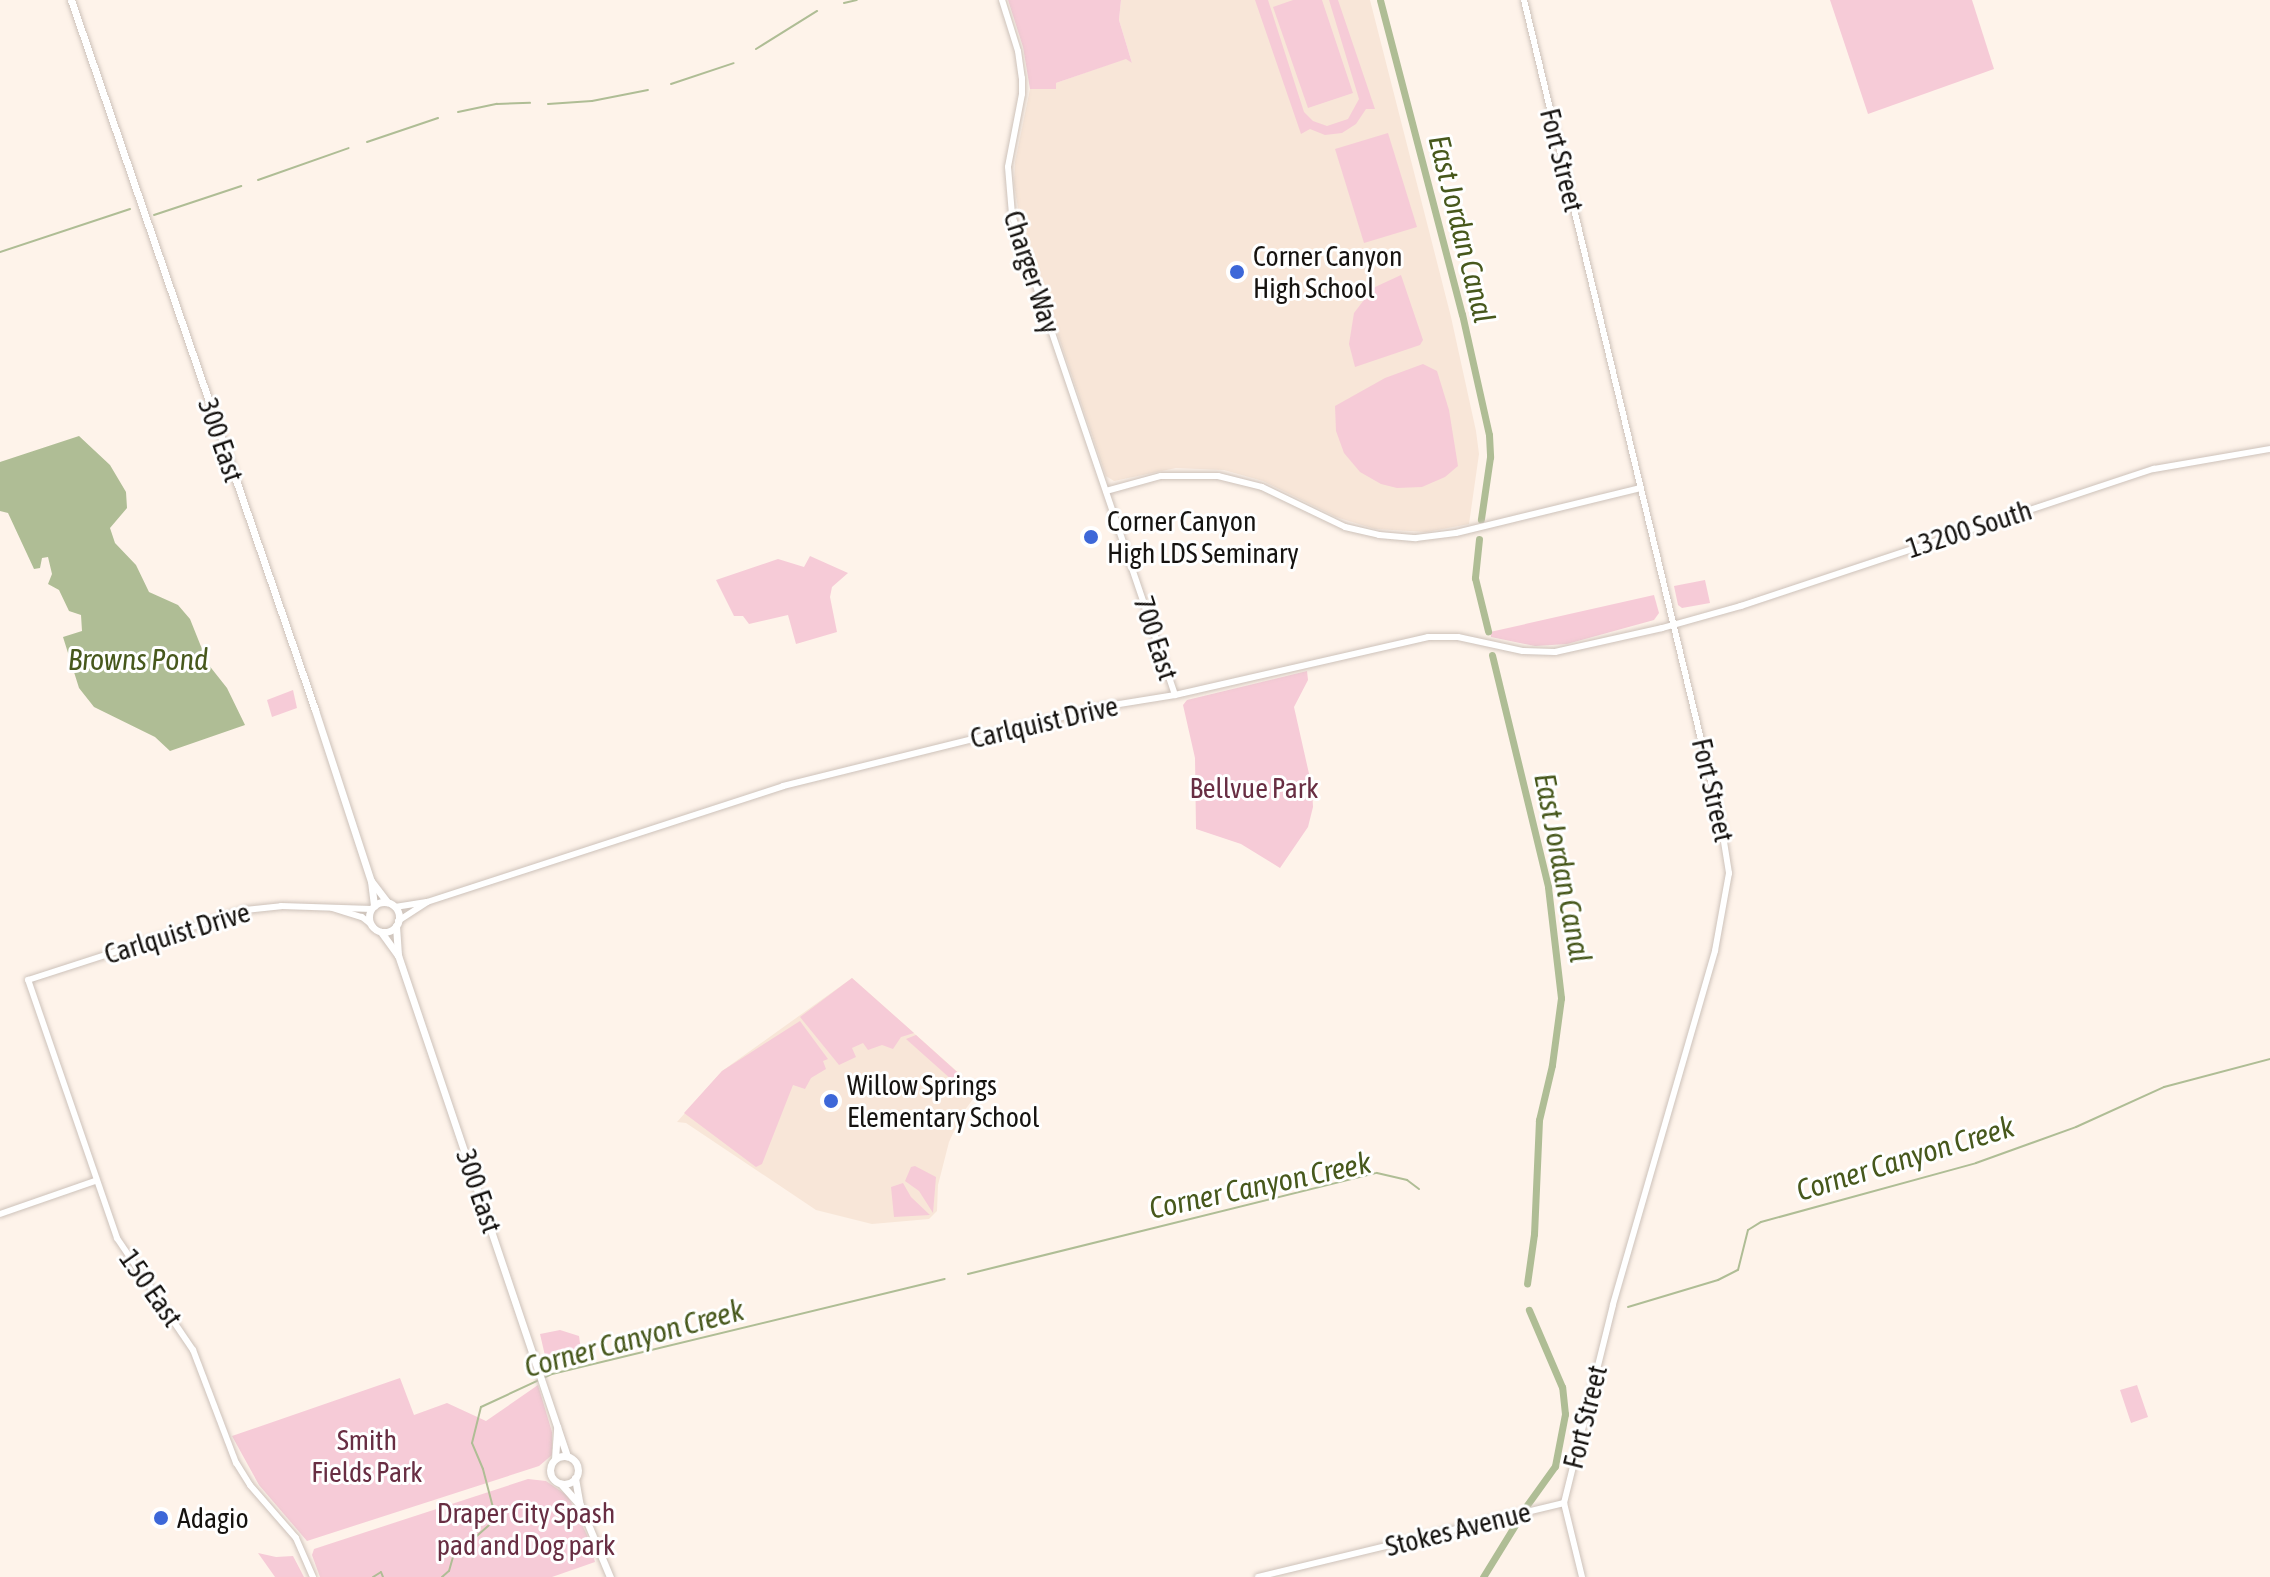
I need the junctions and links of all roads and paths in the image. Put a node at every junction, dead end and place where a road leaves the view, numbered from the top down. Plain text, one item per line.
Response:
1 (71, 0) edge
2 (1002, 0) edge
3 (1524, 0) edge
4 (2270, 449) edge
5 (1640, 488) junction
6 (1106, 491) junction
7 (1672, 625) junction
8 (1175, 695) junction
9 (371, 881) junction
10 (427, 902) junction
11 (391, 904) junction
12 (328, 907) junction
13 (373, 907) junction
14 (397, 923) junction
15 (371, 924) junction
16 (381, 932) junction
17 (398, 955) junction
18 (28, 980) joint
19 (95, 1181) junction
20 (0, 1214) edge
21 (557, 1427) junction
22 (567, 1456) junction
23 (555, 1459) junction
24 (575, 1478) junction
25 (561, 1484) junction
26 (1564, 1503) junction
27 (580, 1505) junction
28 (313, 1577) edge
29 (610, 1577) edge
30 (1258, 1577) edge
31 (1582, 1577) edge

1 - 9 main road, 300 East
2 - 6 street, Charger Way
3 - 5 street, Fort Street
4 - 7 street, 13200 South
5 - 6 street
5 - 7 street, Fort Street
6 - 8 street, 700 East
7 - 8 street, Carlquist Drive
7 - 26 street, Fort Street
8 - 10 street, Carlquist Drive
9 - 11 main road, 300 East
9 - 13 main road, 300 East
10 - 11 street, Carlquist Drive
10 - 14 street, Carlquist Drive
11 - 13 main road
11 - 14 main road, 300 East
12 - 13 street, Carlquist Drive
12 - 15 street, Carlquist Drive
12 - 18 street, Carlquist Drive
13 - 15 main road, 300 East
14 - 16 main road
14 - 17 main road, 300 East
15 - 16 main road, 300 East
16 - 17 main road, 300 East
17 - 21 main road, 300 East
18 - 19 street, 150 East
19 - 20 street
19 - 28 street, 150 East
21 - 22 main road, 300 East
21 - 23 main road, 300 East
22 - 23 main road
22 - 24 main road
23 - 25 main road
24 - 25 main road
24 - 27 main road
25 - 27 main road
26 - 30 street, Stokes Avenue
26 - 31 street, Fort Street
27 - 29 main road

